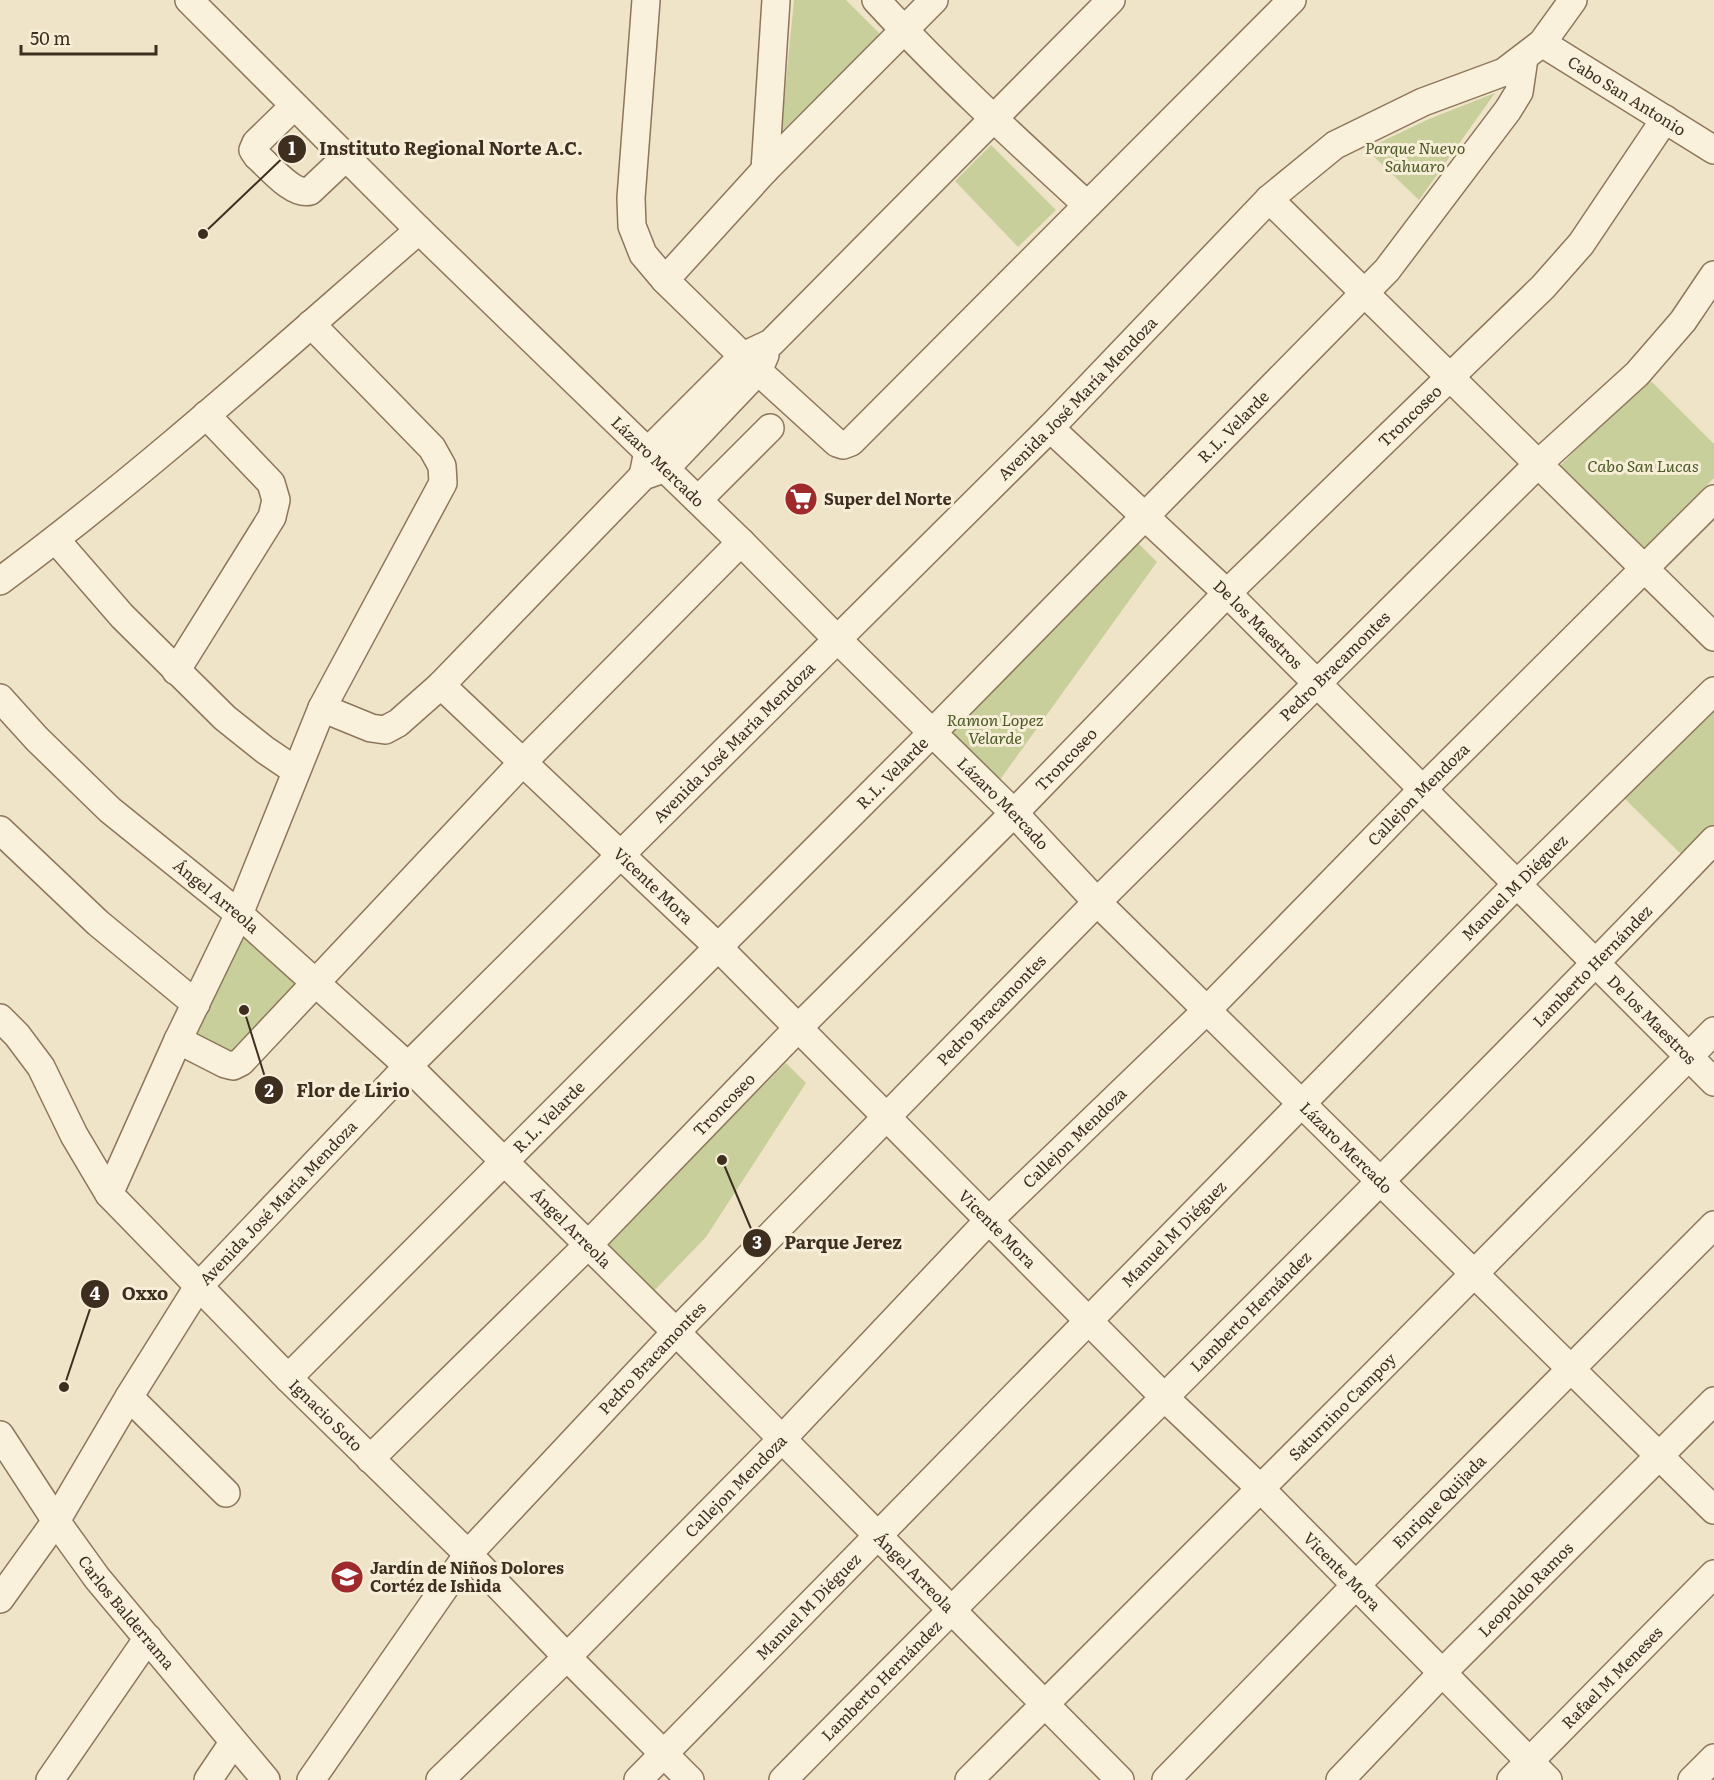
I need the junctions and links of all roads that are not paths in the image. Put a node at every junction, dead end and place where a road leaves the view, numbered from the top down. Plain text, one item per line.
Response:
1 (189, 0) edge
2 (646, 0) edge
3 (776, 0) edge
4 (876, 0) edge
5 (934, 0) edge
6 (1111, 0) edge
7 (1292, 0) edge
8 (1574, 0) edge
9 (903, 30) junction
10 (1533, 50) junction
11 (294, 106) junction
12 (994, 119) junction
13 (1665, 119) junction
14 (1714, 150) edge
15 (346, 157) junction
16 (765, 170) junction
17 (1269, 199) junction
18 (1086, 204) junction
19 (419, 230) junction
20 (1714, 275) edge
21 (665, 280) junction
22 (1365, 293) junction
23 (311, 324) junction
24 (751, 363) junction
25 (1451, 378) junction
26 (206, 415) junction
27 (770, 428) dead end
28 (1050, 428) junction
29 (1538, 464) junction
30 (652, 465) junction
31 (1714, 499) edge
32 (698, 500) junction
33 (1144, 516) junction
34 (56, 540) junction
35 (741, 542) junction
36 (1646, 568) junction
37 (0, 581) edge
38 (1227, 593) junction
39 (1714, 637) edge
40 (837, 639) junction
41 (176, 671) junction
42 (1318, 684) junction
43 (441, 686) junction
44 (1714, 691) edge
45 (0, 698) edge
46 (322, 708) junction
47 (932, 733) junction
48 (524, 762) junction
49 (296, 771) junction
50 (1422, 790) junction
51 (1014, 813) junction
52 (0, 830) edge
53 (1714, 840) edge
54 (620, 855) junction
55 (1517, 884) junction
56 (1098, 902) junction
57 (239, 914) junction
58 (717, 946) junction
59 (1597, 963) junction
60 (316, 984) junction
61 (196, 1004) junction
62 (1207, 1010) junction
63 (0, 1018) edge
64 (798, 1028) junction
65 (1714, 1031) edge
66 (178, 1040) junction
67 (1688, 1058) junction
68 (408, 1066) junction
69 (1714, 1082) edge
70 (1300, 1103) junction
71 (887, 1117) junction
72 (503, 1160) junction
73 (1380, 1182) junction
74 (109, 1194) junction
75 (988, 1221) junction
76 (1714, 1225) edge
77 (588, 1245) junction
78 (1474, 1274) junction
79 (198, 1287) junction
80 (1089, 1320) junction
81 (676, 1332) junction
82 (1571, 1368) junction
83 (288, 1378) junction
84 (129, 1397) junction
85 (1165, 1398) junction
86 (1714, 1401) edge
87 (0, 1435) edge
88 (781, 1440) junction
89 (1660, 1457) junction
90 (370, 1459) junction
91 (1260, 1488) junction
92 (226, 1493) dead end
93 (1714, 1510) edge
94 (56, 1521) junction
95 (878, 1536) junction
96 (468, 1554) junction
97 (1714, 1574) edge
98 (1355, 1586) junction
99 (0, 1599) edge
100 (951, 1610) junction
101 (148, 1638) junction
102 (567, 1657) junction
103 (1442, 1673) junction
104 (1046, 1704) junction
105 (233, 1743) junction
106 (665, 1754) junction
107 (1714, 1758) edge
108 (1529, 1774) edge
109 (50, 1780) edge
110 (208, 1780) edge
111 (266, 1780) edge
112 (310, 1780) edge
113 (440, 1780) edge
114 (638, 1780) edge
115 (690, 1780) edge
116 (783, 1780) edge
117 (969, 1780) edge
118 (1120, 1780) edge
119 (1166, 1780) edge
120 (1340, 1780) edge
121 (1692, 1780) edge

1 - 11 street, Lázaro Mercado
2 - 21 street
3 - 16 street
4 - 9 street
5 - 9 street
6 - 12 street
7 - 18 street
8 - 10 street, Avenida José María Mendoza
9 - 12 street
9 - 16 street
10 - 13 street, Cabo San Antonio
10 - 17 street, Avenida José María Mendoza
10 - 22 street, R.L. Velarde
11 - 15 street, Lázaro Mercado
11 - 15 street
12 - 18 street
12 - 24 street
13 - 14 street, Cabo San Antonio
13 - 25 street, Troncoseo
15 - 19 street, Lázaro Mercado
16 - 21 street
17 - 22 street
17 - 28 street, Avenida José María Mendoza
18 - 24 street
19 - 23 street
19 - 30 street, Lázaro Mercado
20 - 29 street, Pedro Bracamontes
21 - 24 street
22 - 25 street
22 - 33 street, R.L. Velarde
23 - 26 street
23 - 46 street
24 - 30 street
25 - 29 street
25 - 38 street, Troncoseo
26 - 34 street
26 - 41 street
27 - 32 street
28 - 33 street, De los Maestros
28 - 40 street, Avenida José María Mendoza
29 - 36 street
29 - 42 street, Pedro Bracamontes
30 - 32 street, Lázaro Mercado
30 - 43 street
31 - 36 street, Callejon Mendoza
32 - 35 street, Lázaro Mercado
33 - 38 street, De los Maestros
33 - 47 street, R.L. Velarde
34 - 37 street
34 - 41 street
35 - 40 street, Lázaro Mercado
35 - 48 street
36 - 39 street
36 - 50 street, Callejon Mendoza
38 - 42 street, De los Maestros
38 - 51 street, Troncoseo
40 - 47 street, Lázaro Mercado
40 - 54 street, Avenida José María Mendoza
41 - 49 street
42 - 50 street, De los Maestros
42 - 56 street, Pedro Bracamontes
43 - 46 street
43 - 48 street, Vicente Mora
44 - 55 street, Manuel M Diéguez
45 - 57 street, Ángel Arreola
46 - 49 street
47 - 51 street, Lázaro Mercado
47 - 58 street, R.L. Velarde
48 - 54 street, Vicente Mora
48 - 60 street
49 - 57 street
50 - 55 street, De los Maestros
50 - 62 street, Callejon Mendoza
51 - 56 street, Lázaro Mercado
51 - 64 street, Troncoseo
52 - 61 street
53 - 59 street, Lamberto Hernández
54 - 58 street, Vicente Mora
54 - 68 street, Avenida José María Mendoza
55 - 59 street, De los Maestros
55 - 70 street, Manuel M Diéguez
56 - 62 street, Lázaro Mercado
56 - 71 street, Pedro Bracamontes
57 - 60 street, Ángel Arreola
57 - 61 street
58 - 64 street, Vicente Mora
58 - 72 street, R.L. Velarde
59 - 67 street, De los Maestros
59 - 73 street, Lamberto Hernández
60 - 66 street
60 - 68 street, Ángel Arreola
61 - 66 street
62 - 70 street, Lázaro Mercado
62 - 75 street, Callejon Mendoza
63 - 74 street, Ignacio Soto
64 - 71 street, Vicente Mora
64 - 77 street, Troncoseo
65 - 67 street, Saturnino Campoy
66 - 74 street
67 - 69 street, De los Maestros
67 - 78 street, Saturnino Campoy
68 - 72 street, Ángel Arreola
68 - 79 street, Avenida José María Mendoza
70 - 73 street, Lázaro Mercado
70 - 80 street, Manuel M Diéguez
71 - 75 street, Vicente Mora
71 - 81 street, Pedro Bracamontes
72 - 77 street, Ángel Arreola
72 - 83 street, R.L. Velarde
73 - 78 street, Lázaro Mercado
73 - 85 street, Lamberto Hernández
74 - 79 street, Ignacio Soto
75 - 80 street, Vicente Mora
75 - 88 street, Callejon Mendoza
76 - 82 street, Enrique Quijada
77 - 81 street, Ángel Arreola
77 - 90 street, Troncoseo
78 - 82 street, Lázaro Mercado
78 - 91 street, Saturnino Campoy
79 - 83 street, Ignacio Soto
79 - 84 street, Avenida José María Mendoza
80 - 85 street, Vicente Mora
80 - 95 street, Manuel M Diéguez
81 - 88 street, Ángel Arreola
81 - 96 street, Pedro Bracamontes
82 - 89 street, Lázaro Mercado
82 - 98 street, Enrique Quijada
83 - 90 street, Ignacio Soto
84 - 92 street
84 - 94 street, Avenida José María Mendoza
85 - 91 street, Vicente Mora
85 - 100 street, Lamberto Hernández
86 - 89 street, Leopoldo Ramos
87 - 94 street, Carlos Balderrama
88 - 95 street, Ángel Arreola
88 - 102 street, Callejon Mendoza
89 - 93 street, Lázaro Mercado
89 - 103 street, Leopoldo Ramos
90 - 96 street, Ignacio Soto
91 - 98 street, Vicente Mora
91 - 104 street, Saturnino Campoy
94 - 99 street, Avenida José María Mendoza
94 - 101 street, Carlos Balderrama
95 - 100 street, Ángel Arreola
95 - 106 street, Manuel M Diéguez
96 - 102 street, Ignacio Soto
96 - 112 street, Pedro Bracamontes
97 - 108 street, Rafael M Meneses
98 - 103 street, Vicente Mora
98 - 119 street, Enrique Quijada
100 - 104 street, Ángel Arreola
100 - 116 street, Lamberto Hernández
101 - 105 street, Carlos Balderrama
101 - 109 street
102 - 106 street, Ignacio Soto
102 - 113 street, Callejon Mendoza
103 - 108 street, Vicente Mora
103 - 120 street, Leopoldo Ramos
104 - 117 street, Saturnino Campoy
104 - 118 street, Ángel Arreola
105 - 110 street
105 - 111 street, Carlos Balderrama
106 - 114 street, Manuel M Diéguez
106 - 115 street, Ignacio Soto
107 - 121 street

